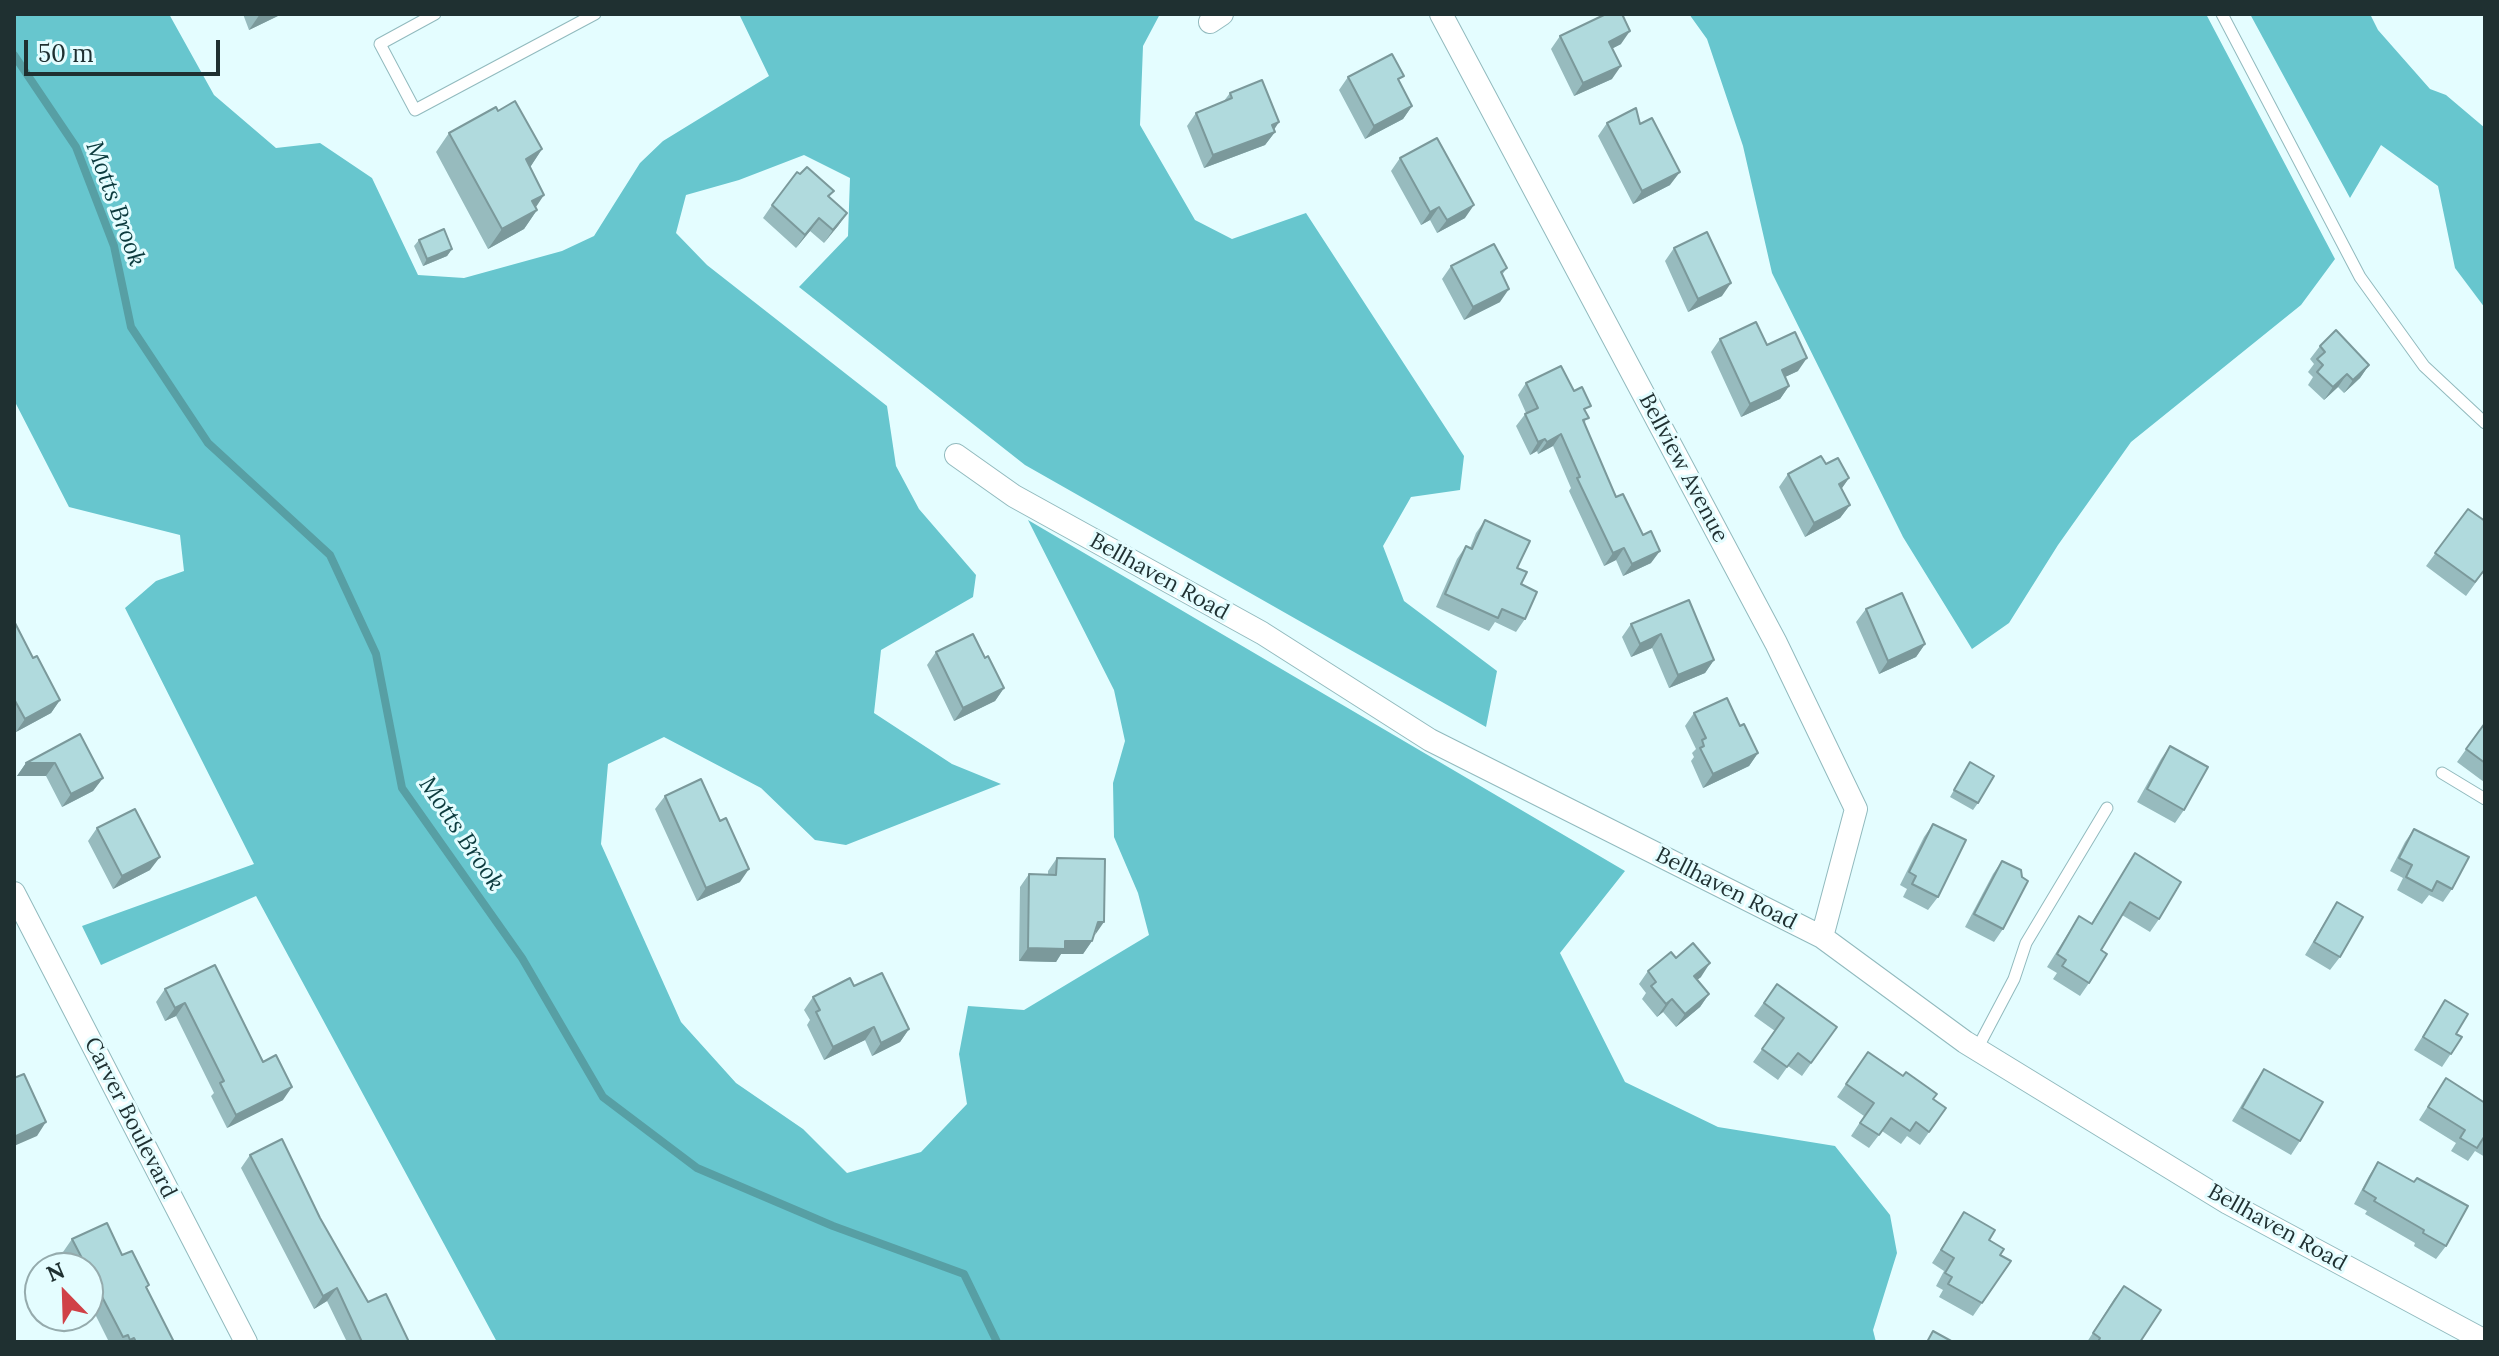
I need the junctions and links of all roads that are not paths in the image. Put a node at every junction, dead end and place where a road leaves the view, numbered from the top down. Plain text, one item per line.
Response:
1 (435, 14) edge
2 (595, 14) edge
3 (1441, 14) edge
4 (2222, 14) edge
5 (2485, 423) edge
6 (956, 455) dead end
7 (2442, 773) dead end
8 (2485, 799) edge
9 (2107, 808) dead end
10 (14, 893) edge
11 (1822, 937) junction
12 (1977, 1049) junction
13 (2485, 1341) edge
14 (246, 1342) edge

1 - 2 lane
3 - 11 street, Bellview Avenue
4 - 5 lane
6 - 11 street, Bellhaven Road
7 - 8 lane
9 - 12 lane
10 - 14 street, Carver Boulevard
11 - 12 street, Bellhaven Road
12 - 13 street, Bellhaven Road

